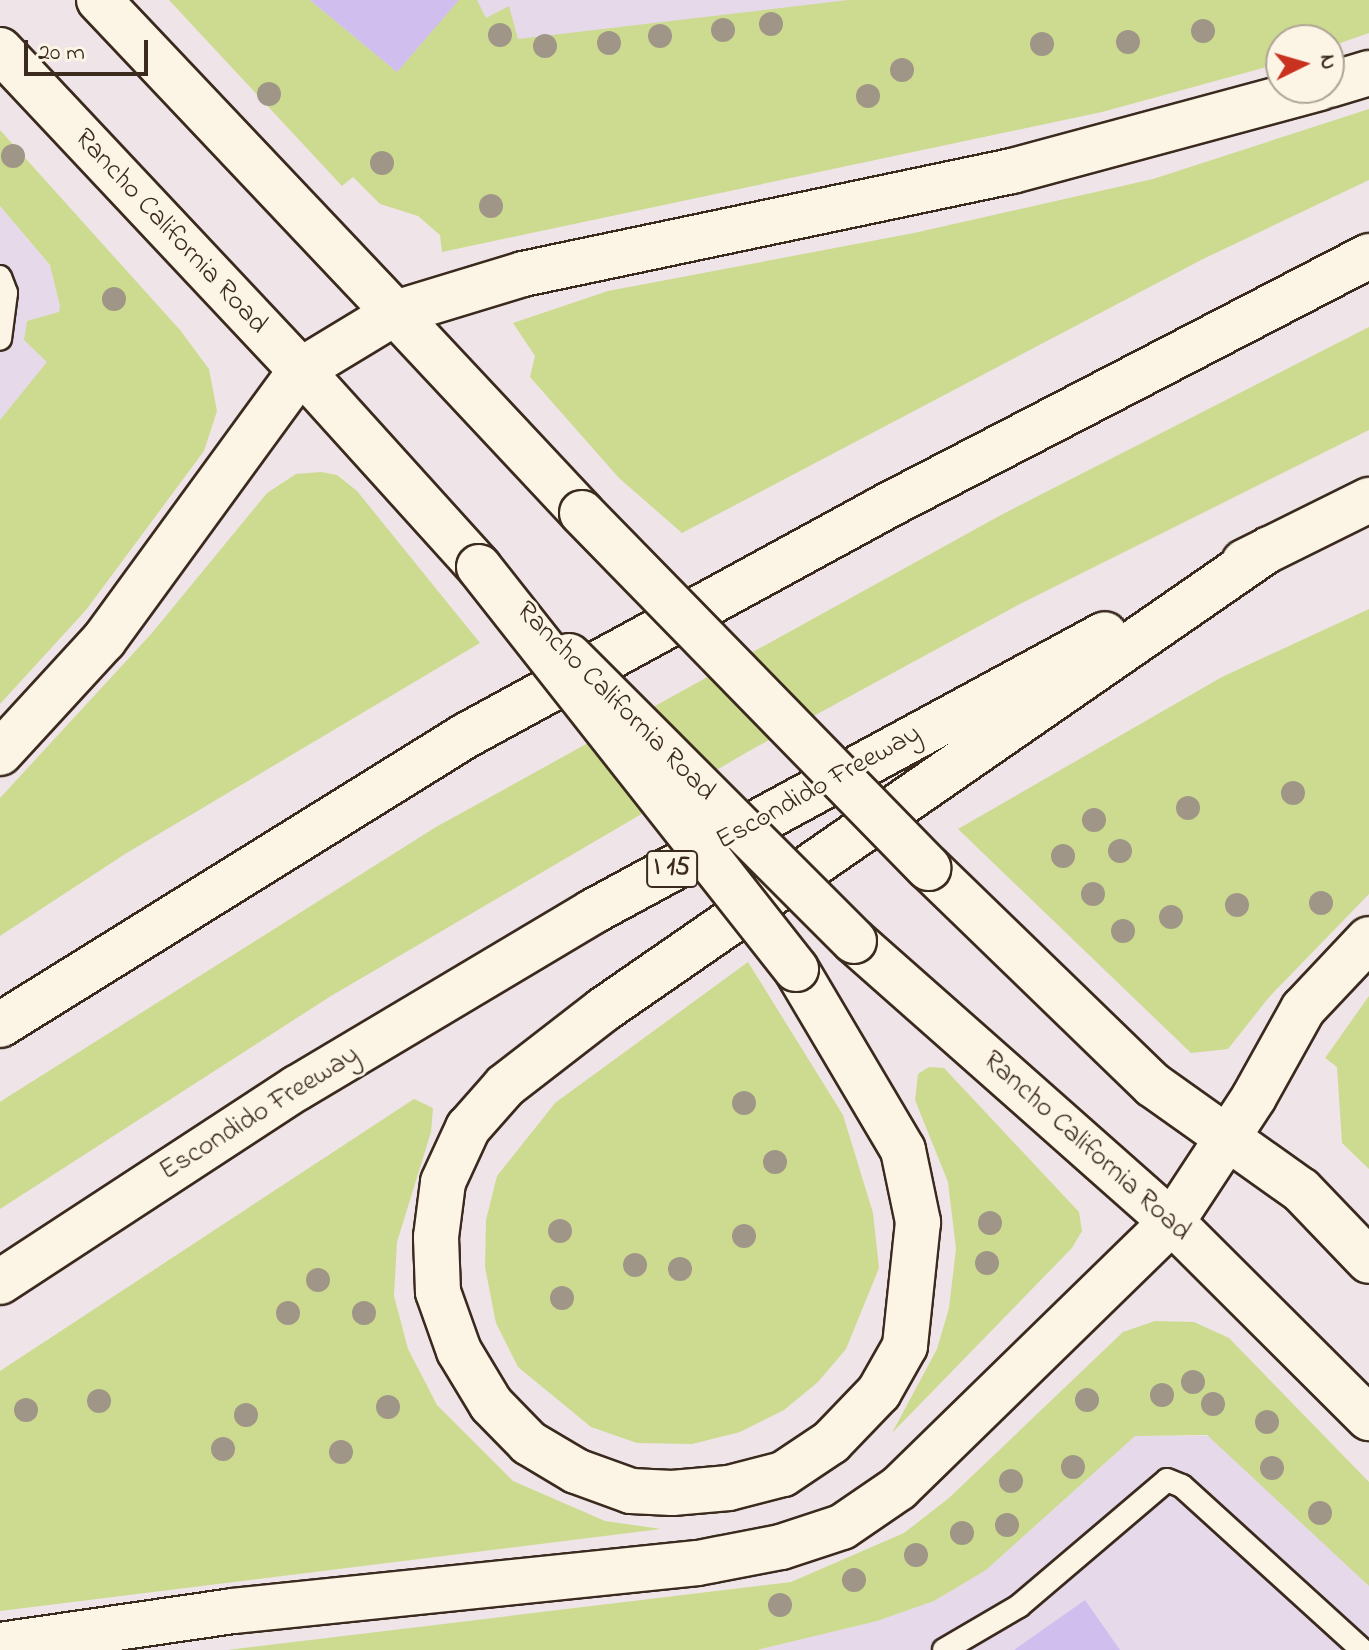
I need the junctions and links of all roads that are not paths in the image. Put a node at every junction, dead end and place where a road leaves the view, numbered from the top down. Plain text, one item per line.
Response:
1 (99, 0) edge
2 (0, 50) edge
3 (1369, 73) edge
4 (1345, 80) edge
5 (1265, 103) edge
6 (1369, 256) edge
7 (0, 277) edge
8 (395, 313) junction
9 (0, 339) edge
10 (301, 370) junction
11 (1369, 500) edge
12 (1269, 549) junction
13 (479, 567) junction
14 (0, 753) edge
15 (1369, 939) edge
16 (0, 1025) edge
17 (1227, 1139) junction
18 (1172, 1222) junction
19 (1369, 1261) edge
20 (0, 1282) edge
21 (1369, 1418) edge
22 (0, 1645) edge
23 (944, 1650) edge
24 (1362, 1650) edge

1 - 8 main road
2 - 10 main road, Rancho California Road
3 - 4 main road
5 - 8 main road
6 - 16 main road
7 - 9 lane
8 - 10 main road
8 - 17 main road, bridge
10 - 13 main road, Rancho California Road
10 - 14 main road
11 - 12 main road, Escondido Freeway / I 15
12 - 13 main road, bridge
12 - 20 main road, Escondido Freeway / I 15
13 - 18 main road, Rancho California Road, bridge
15 - 17 main road
17 - 18 main road
17 - 19 main road
18 - 21 main road, Rancho California Road
18 - 22 main road
23 - 24 lane

